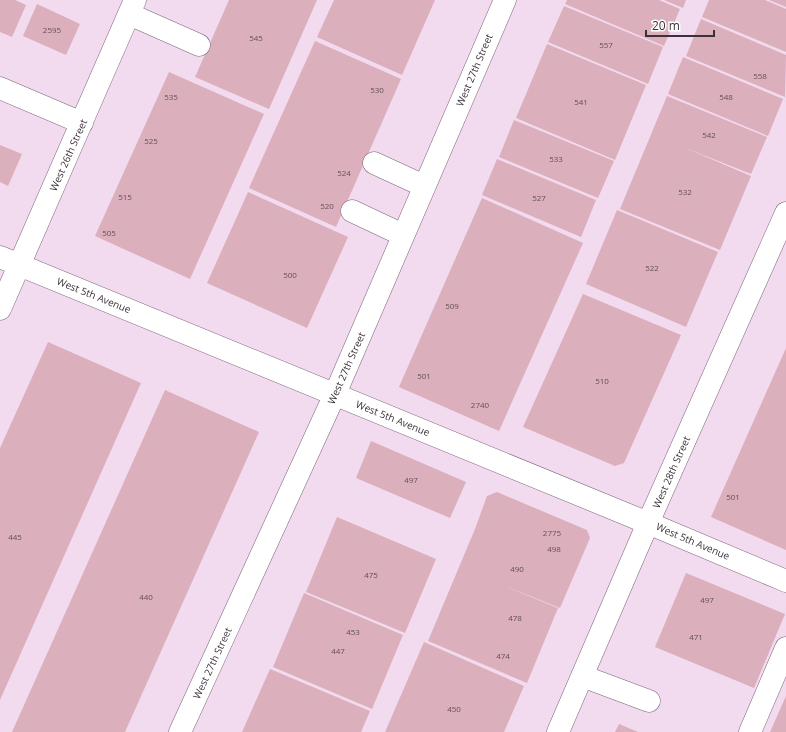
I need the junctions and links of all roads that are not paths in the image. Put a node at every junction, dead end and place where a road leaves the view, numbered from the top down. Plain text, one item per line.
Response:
1 (505, 0) edge
2 (132, 7) edge
3 (200, 45) dead end
4 (0, 88) edge
5 (82, 122) junction
6 (374, 164) dead end
7 (424, 186) junction
8 (352, 211) dead end
9 (786, 213) edge
10 (403, 235) junction
11 (10, 260) edge
12 (0, 309) edge
13 (335, 394) junction
14 (648, 522) junction
15 (786, 581) edge
16 (786, 648) edge
17 (582, 676) junction
18 (649, 701) dead end
19 (180, 732) edge
20 (558, 732) edge
21 (750, 732) edge

1 - 7 street, West 27th Street
2 - 3 street
2 - 5 street, West 26th Street
4 - 5 street
5 - 11 street, West 26th Street
6 - 7 street
7 - 10 street, West 27th Street
8 - 10 street
9 - 14 street, West 28th Street
10 - 13 street, West 27th Street
11 - 12 street, West 26th Street
11 - 13 street, West 5th Avenue
13 - 14 street, West 5th Avenue
13 - 19 street, West 27th Street
14 - 15 street, West 5th Avenue
14 - 17 street, West 28th Street
16 - 21 street
17 - 18 street
17 - 20 street, West 28th Street

